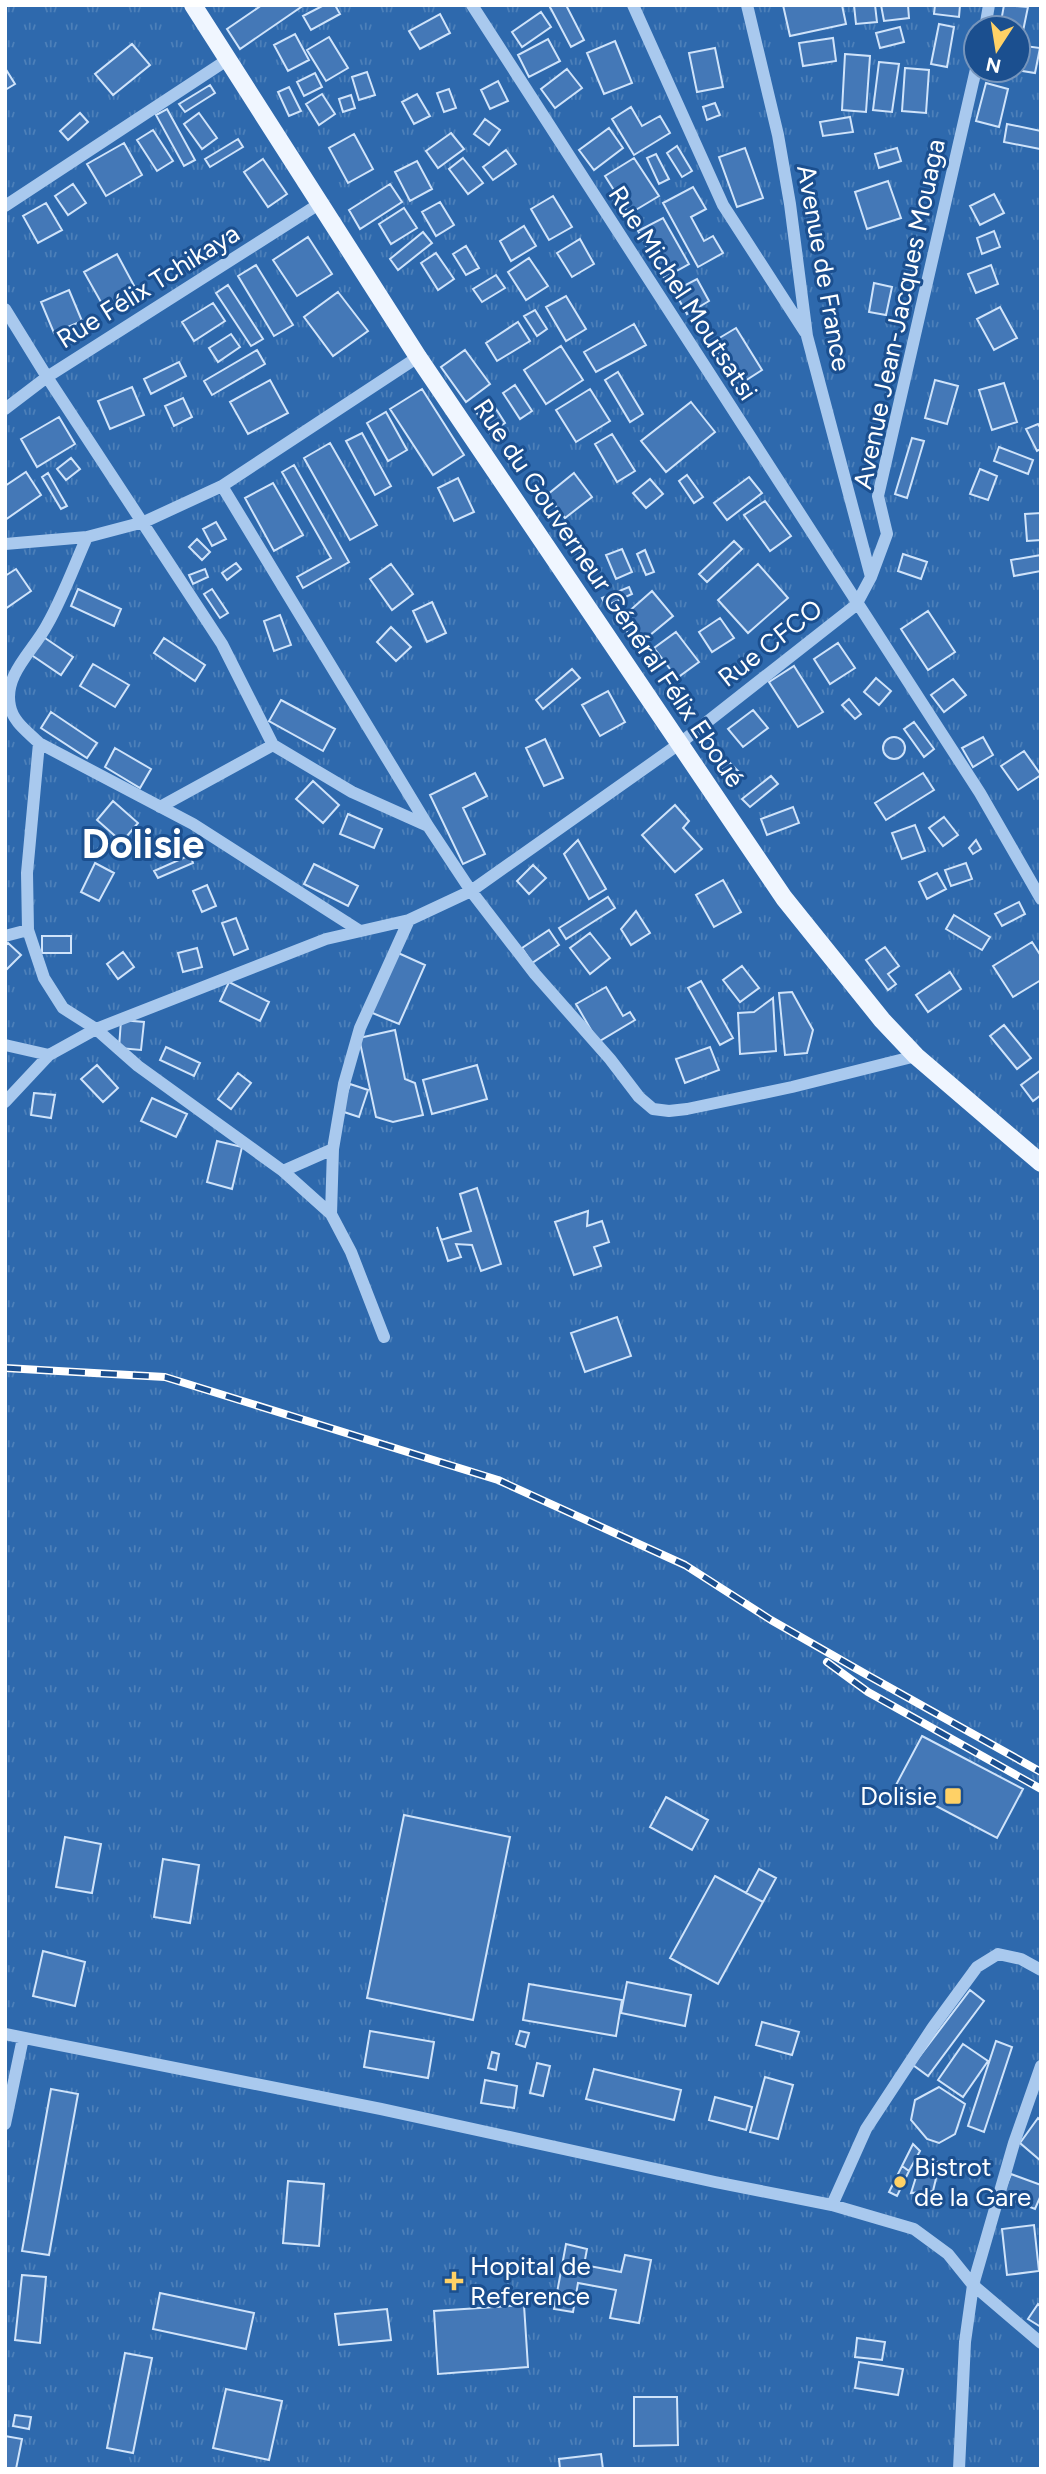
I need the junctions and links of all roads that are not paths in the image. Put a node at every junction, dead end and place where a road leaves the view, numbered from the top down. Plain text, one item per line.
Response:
1 (193, 5) edge
2 (472, 5) edge
3 (633, 5) edge
4 (747, 5) edge
5 (227, 60) junction
6 (973, 84) edge
7 (319, 204) junction
8 (5, 206) edge
9 (5, 309) edge
10 (807, 335) junction
11 (418, 357) junction
12 (47, 377) junction
13 (5, 410) edge
14 (222, 486) junction
15 (144, 522) junction
16 (88, 537) junction
17 (5, 544) edge
18 (871, 577) junction
19 (856, 605) junction
20 (39, 743) junction
21 (679, 744) junction
22 (272, 745) junction
23 (160, 807) junction
24 (428, 826) junction
25 (471, 891) junction
26 (1041, 899) edge
27 (409, 920) junction
28 (28, 930) junction
29 (360, 931) junction
30 (5, 936) edge
31 (96, 1029) junction
32 (5, 1045) edge
33 (49, 1055) junction
34 (916, 1056) junction
35 (5, 1102) edge
36 (333, 1149) junction
37 (1041, 1163) edge
38 (283, 1171) junction
39 (331, 1214) junction
40 (384, 1337) dead end
41 (1041, 1970) edge
42 (5, 2034) edge
43 (23, 2038) junction
44 (1041, 2066) edge
45 (5, 2123) edge
46 (832, 2205) junction
47 (973, 2285) junction
48 (1041, 2343) edge
49 (959, 2469) edge

1 - 5 main road, Rue du Gouverneur Général Félix Eboué
2 - 19 street, Rue Michel Moutsatsi
3 - 10 street
4 - 10 street, Avenue de France
5 - 7 main road, Rue du Gouverneur Général Félix Eboué
5 - 8 street
6 - 18 street, Avenue Jean-Jacques Mouaga
7 - 11 main road, Rue du Gouverneur Général Félix Eboué
7 - 12 street, Rue Félix Tchikaya
9 - 12 street
10 - 18 street, Avenue de France
11 - 14 street
11 - 21 main road, Rue du Gouverneur Général Félix Eboué
12 - 13 street, Rue Félix Tchikaya
12 - 15 street
14 - 15 street
14 - 24 street
15 - 16 street
15 - 22 street
16 - 17 street
16 - 20 street
18 - 19 street, Avenue Jean-Jacques Mouaga
19 - 21 street, Rue CFCO
19 - 26 street, Rue Michel Moutsatsi
20 - 23 street
20 - 28 street
21 - 25 street, Rue CFCO
21 - 34 main road, Rue du Gouverneur Général Félix Eboué
22 - 23 street
22 - 24 street
23 - 29 street
24 - 25 street
25 - 27 street, Rue CFCO
25 - 34 street
27 - 29 street, Rue CFCO
27 - 36 street
28 - 30 street
28 - 31 street
29 - 31 street, Rue CFCO
31 - 33 street, Rue CFCO
31 - 38 street
32 - 33 street
33 - 35 street, Rue CFCO
34 - 37 main road, Rue du Gouverneur Général Félix Eboué
36 - 38 street
36 - 39 street
38 - 39 street
39 - 40 street
41 - 46 street
42 - 43 street
43 - 45 street
43 - 46 street
44 - 47 street
46 - 47 street
47 - 48 street
47 - 49 street

